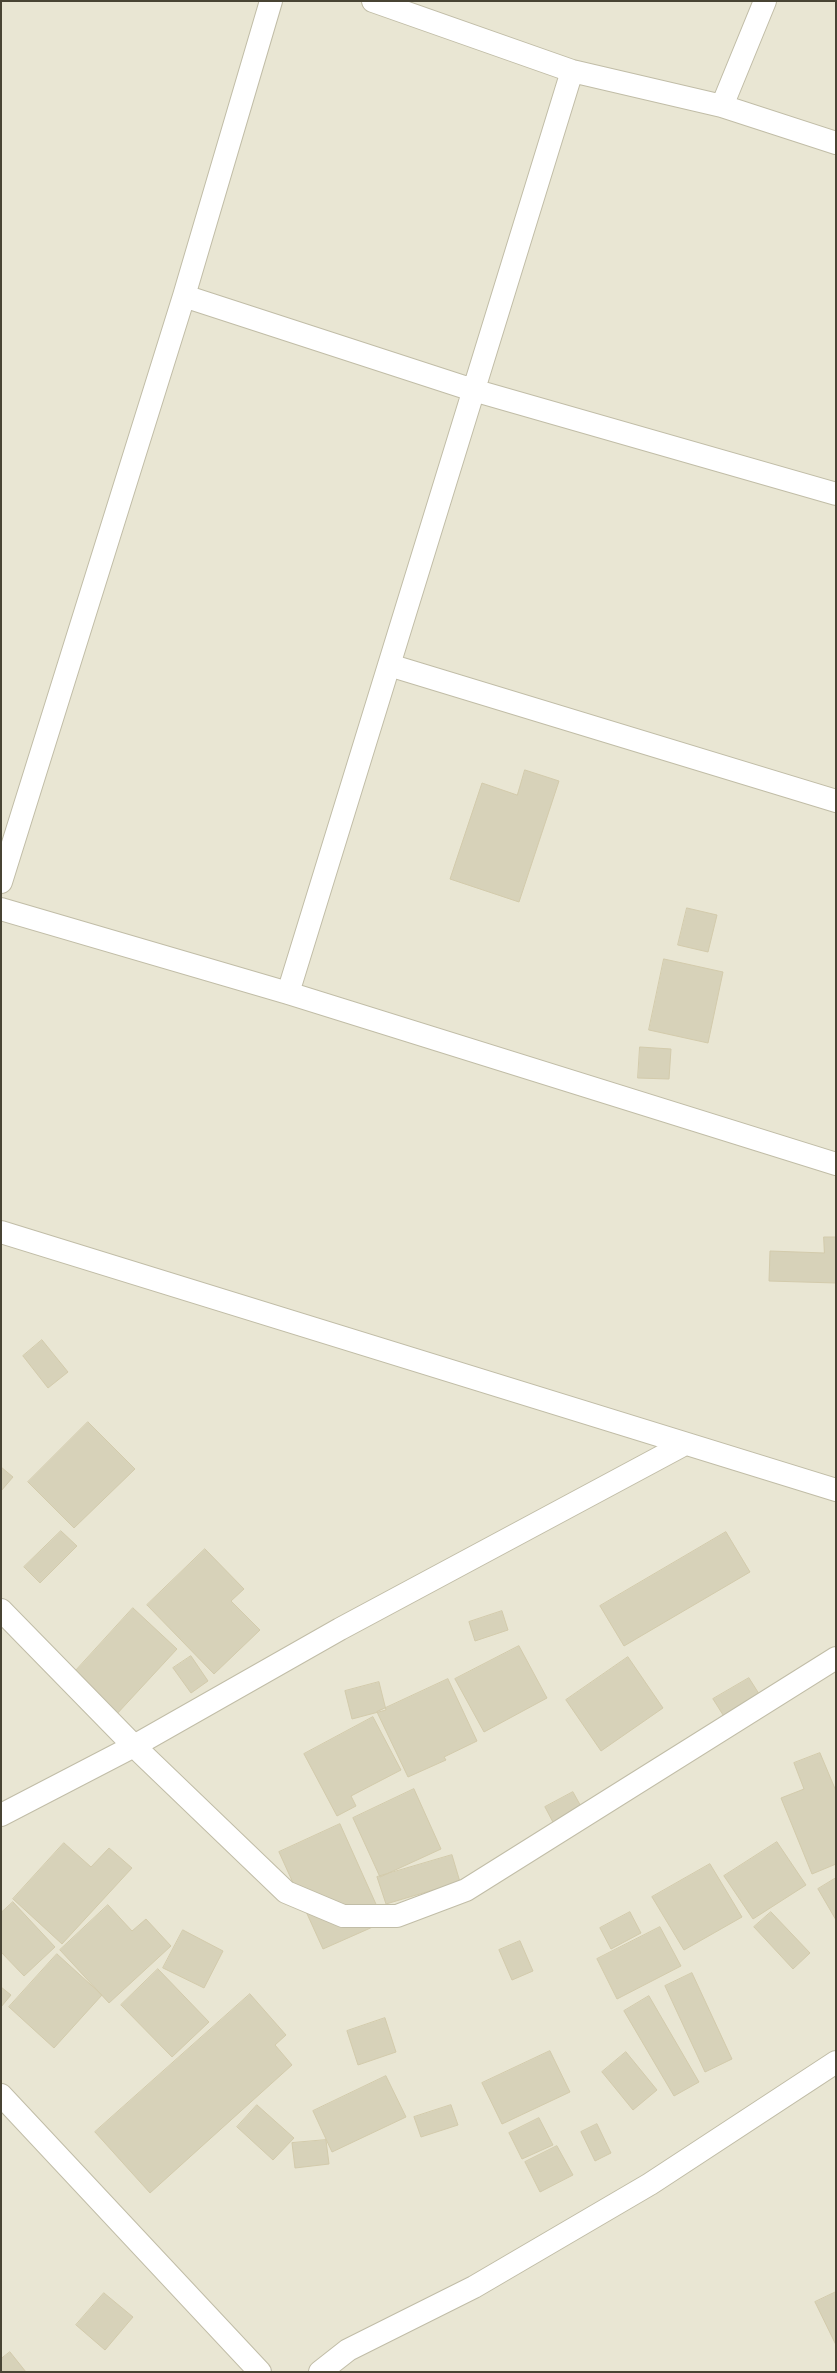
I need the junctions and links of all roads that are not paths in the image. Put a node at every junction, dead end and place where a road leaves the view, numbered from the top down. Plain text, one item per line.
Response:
1 (271, 1) edge
2 (373, 1) edge
3 (765, 1) edge
4 (572, 71) junction
5 (722, 106) junction
6 (836, 143) edge
7 (184, 296) junction
8 (473, 390) junction
9 (836, 494) edge
10 (388, 665) junction
11 (836, 801) edge
12 (1, 882) edge
13 (1, 909) edge
14 (288, 993) junction
15 (836, 1164) edge
16 (1, 1232) edge
17 (685, 1444) junction
18 (836, 1490) edge
19 (1, 1610) edge
20 (836, 1658) edge
21 (134, 1746) junction
22 (1, 1815) edge
23 (836, 2062) edge
24 (1, 2095) edge
25 (260, 2372) edge
26 (320, 2372) edge

1 - 7 street
2 - 4 street
3 - 5 street
4 - 5 street
4 - 8 street
5 - 6 street
7 - 8 street
7 - 12 street
8 - 9 street
8 - 10 street
10 - 11 street
10 - 14 street
13 - 14 street
14 - 15 street
16 - 17 street
17 - 18 street
17 - 21 street
19 - 21 street
20 - 21 street
21 - 22 street
23 - 26 street
24 - 25 street

